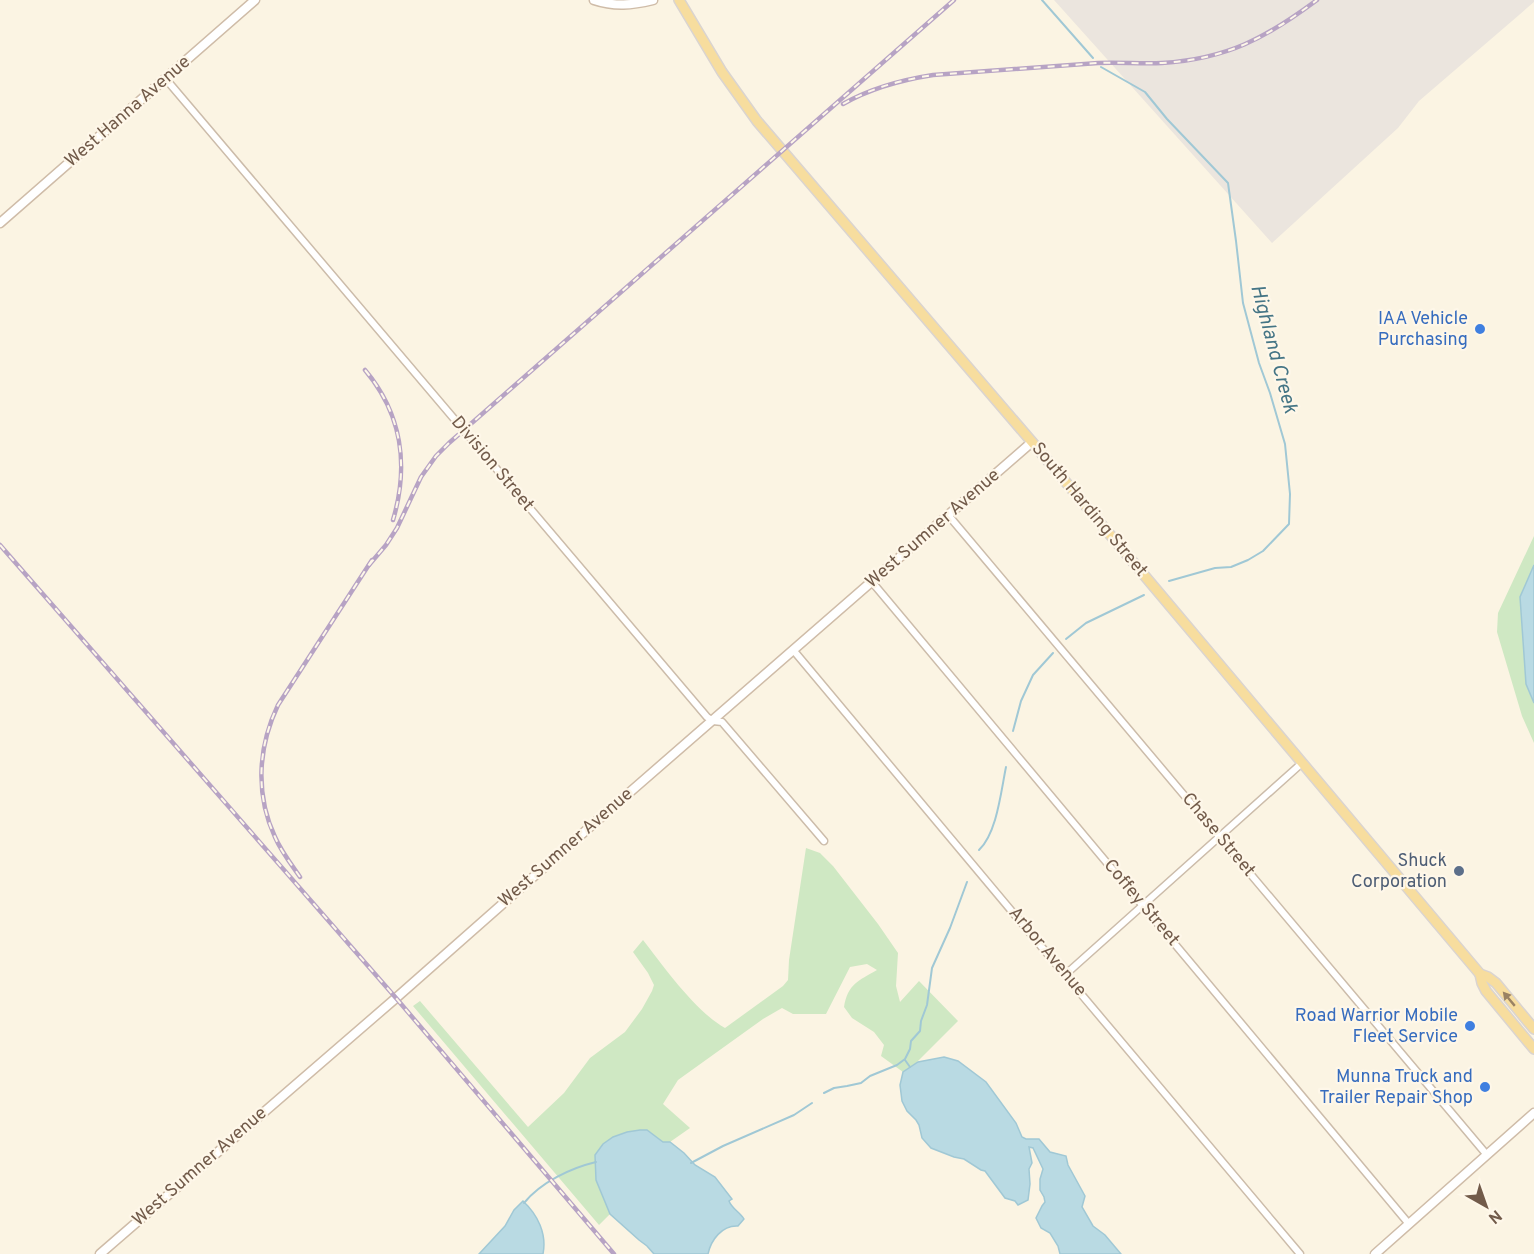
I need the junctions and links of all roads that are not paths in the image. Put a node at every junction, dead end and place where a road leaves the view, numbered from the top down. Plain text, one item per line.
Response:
1 (255, 0) edge
2 (594, 0) edge
3 (653, 0) edge
4 (679, 0) edge
5 (165, 78) junction
6 (0, 223) edge
7 (1032, 442) junction
8 (949, 516) junction
9 (872, 582) junction
10 (794, 651) junction
11 (713, 721) junction
12 (1302, 763) junction
13 (1220, 837) junction
14 (824, 841) dead end
15 (1143, 906) junction
16 (1066, 974) junction
17 (1480, 975) junction
18 (1534, 1029) edge
19 (1534, 1049) edge
20 (1534, 1113) edge
21 (1487, 1155) junction
22 (1409, 1224) junction
23 (100, 1254) edge
24 (1300, 1254) edge
25 (1375, 1254) edge

1 - 5 street, West Hanna Avenue
2 - 3 street
4 - 7 main road, South Harding Street
5 - 6 street, West Hanna Avenue
5 - 11 street, Division Street
7 - 8 street, West Sumner Avenue
7 - 12 main road, South Harding Street
8 - 9 street, West Sumner Avenue
8 - 13 street, Chase Street
9 - 10 street, West Sumner Avenue
9 - 15 street, Coffey Street
10 - 11 street, West Sumner Avenue
10 - 16 street, Arbor Avenue
11 - 14 street, Division Street
11 - 23 street, West Sumner Avenue
12 - 13 street
12 - 17 main road, South Harding Street
13 - 15 street
13 - 21 street, Chase Street
15 - 16 street
15 - 22 street, Coffey Street
16 - 24 street, Arbor Avenue
18 -> 17 main road
17 - 19 main road
20 - 21 street
21 - 22 street
22 - 25 street

